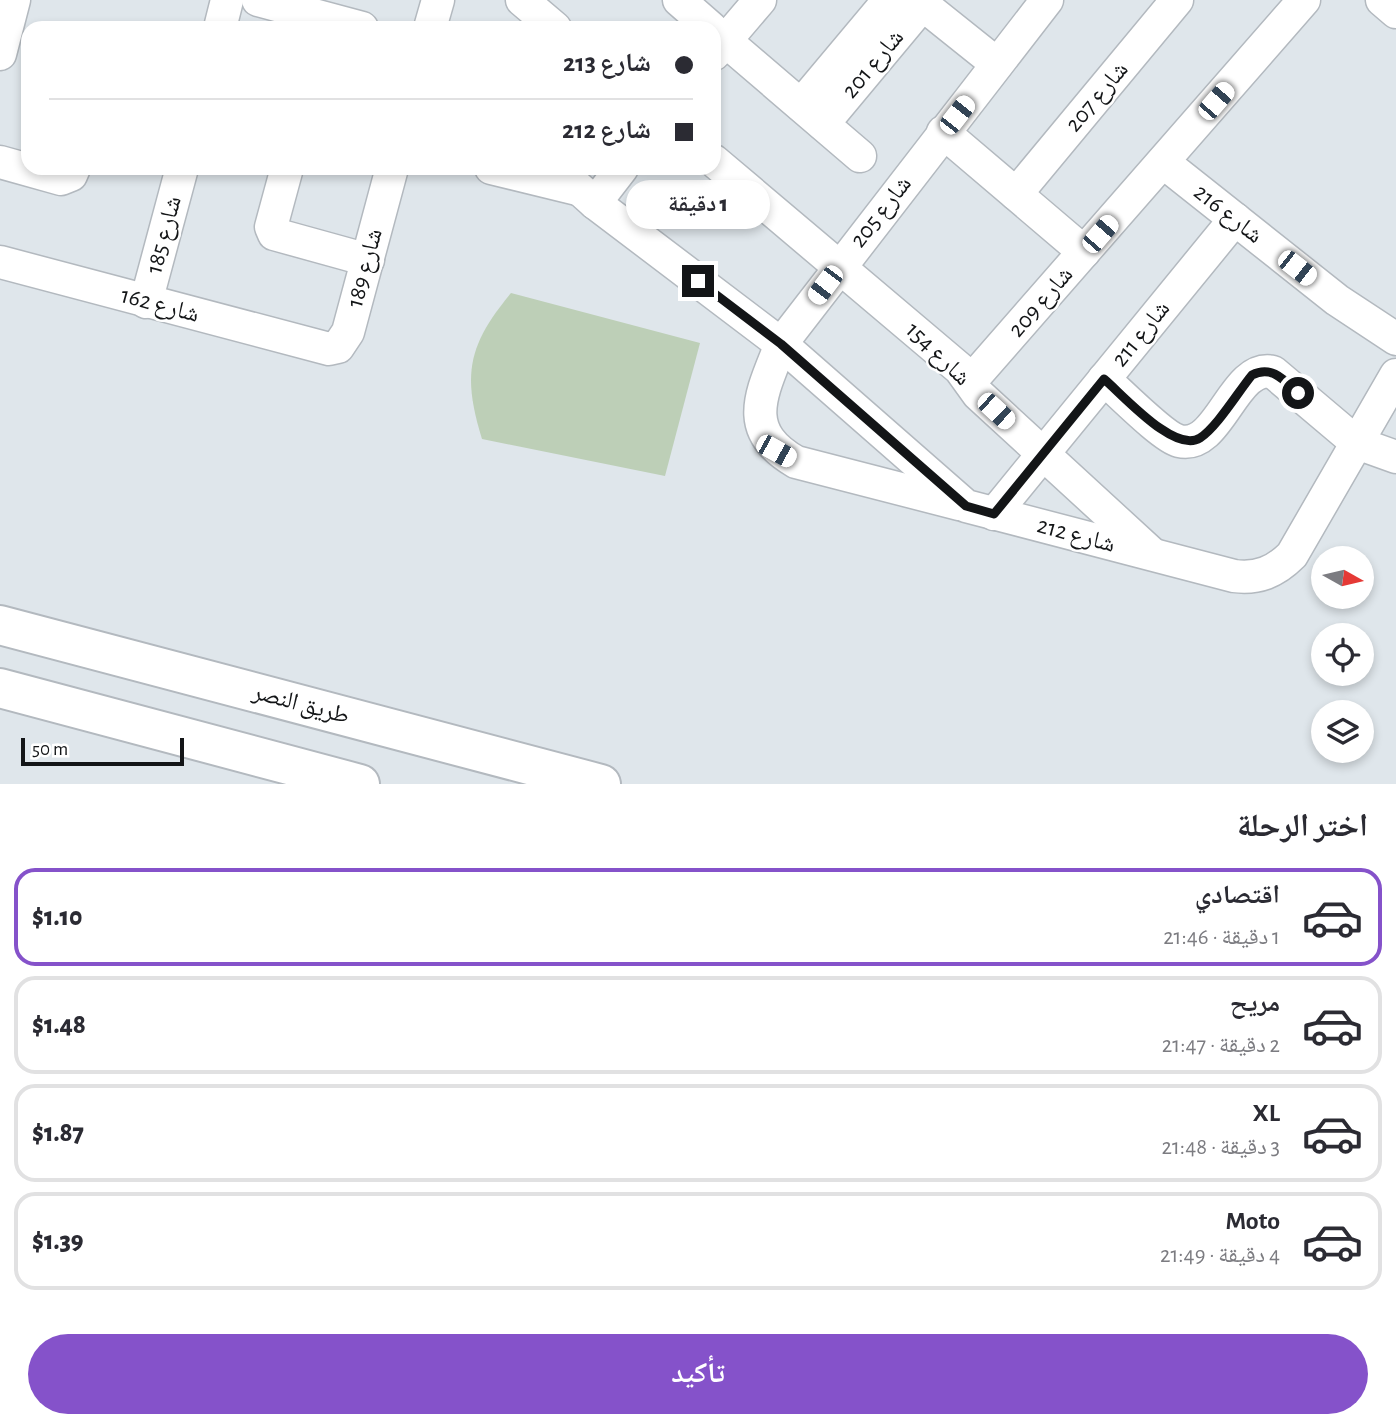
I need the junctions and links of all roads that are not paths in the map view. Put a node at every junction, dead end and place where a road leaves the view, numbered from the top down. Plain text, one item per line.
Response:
1 (14, 0) edge
2 (227, 0) edge
3 (258, 0) edge
4 (438, 0) edge
5 (522, 0) edge
6 (679, 0) edge
7 (760, 0) edge
8 (889, 0) edge
9 (1047, 0) edge
10 (1177, 0) edge
11 (1304, 0) edge
12 (1382, 0) edge
13 (920, 2) edge
14 (1396, 12) edge
15 (222, 21) edge
16 (336, 21) edge
17 (432, 21) edge
18 (547, 21) edge
19 (699, 21) edge
20 (721, 34) edge
21 (721, 42) edge
22 (0, 54) edge
23 (996, 64) junction
24 (812, 115) junction
25 (943, 132) junction
26 (860, 156) dead end
27 (0, 162) edge
28 (1163, 162) junction
29 (721, 167) edge
30 (21, 168) edge
31 (47, 175) edge
32 (71, 175) edge
33 (180, 175) edge
34 (286, 175) edge
35 (390, 175) edge
36 (514, 175) edge
37 (564, 175) edge
38 (614, 175) edge
39 (1016, 194) junction
40 (588, 197) junction
41 (1235, 219) junction
42 (1084, 252) junction
43 (368, 260) junction
44 (0, 262) edge
45 (839, 265) junction
46 (146, 302) junction
47 (1396, 339) edge
48 (781, 344) junction
49 (320, 348) joint
50 (1396, 375) edge
51 (1104, 379) junction
52 (970, 382) junction
53 (1357, 443) junction
54 (1043, 454) junction
55 (1396, 457) edge
56 (980, 510) junction
57 (1154, 555) junction
58 (0, 625) edge
59 (0, 688) edge
60 (360, 784) edge
61 (601, 784) edge

1 - 22 street
2 - 15 street
3 - 16 street
4 - 17 street
5 - 18 street
6 - 19 street
7 - 20 street
8 - 24 street, شارع 201
9 - 23 street, شارع 205
10 - 39 street, شارع 207
11 - 28 street, شارع 209
12 - 14 street
13 - 23 street
13 - 24 street, شارع 201
21 - 24 street
23 - 25 street, شارع 205
24 - 26 street
25 - 39 street
25 - 45 street, شارع 205
27 - 30 street
28 - 41 street, شارع 216
28 - 42 street, شارع 209
29 - 45 street, شارع 154
31 - 32 street
33 - 46 street, شارع 185
34 - 43 street
35 - 43 street, شارع 189
36 - 40 street
37 - 40 street, شارع 212
38 - 40 street
39 - 42 street
40 - 48 street, شارع 212
41 - 47 street, شارع 216
41 - 51 street, شارع 211
42 - 52 street, شارع 209
43 - 49 street, شارع 189
44 - 46 street, شارع 162
45 - 48 street, شارع 205
45 - 52 street, شارع 154
46 - 49 street, شارع 162
48 - 56 street, شارع 212
48 - 56 street, شارع 205
50 - 53 street, شارع 212
51 - 53 street
51 - 54 street, شارع 211
52 - 54 street, شارع 154
53 - 55 street
53 - 57 street, شارع 212
54 - 56 street, شارع 211
54 - 57 street, شارع 154
56 - 57 street, شارع 212
58 - 61 highway, طريق النصر
59 - 60 highway

